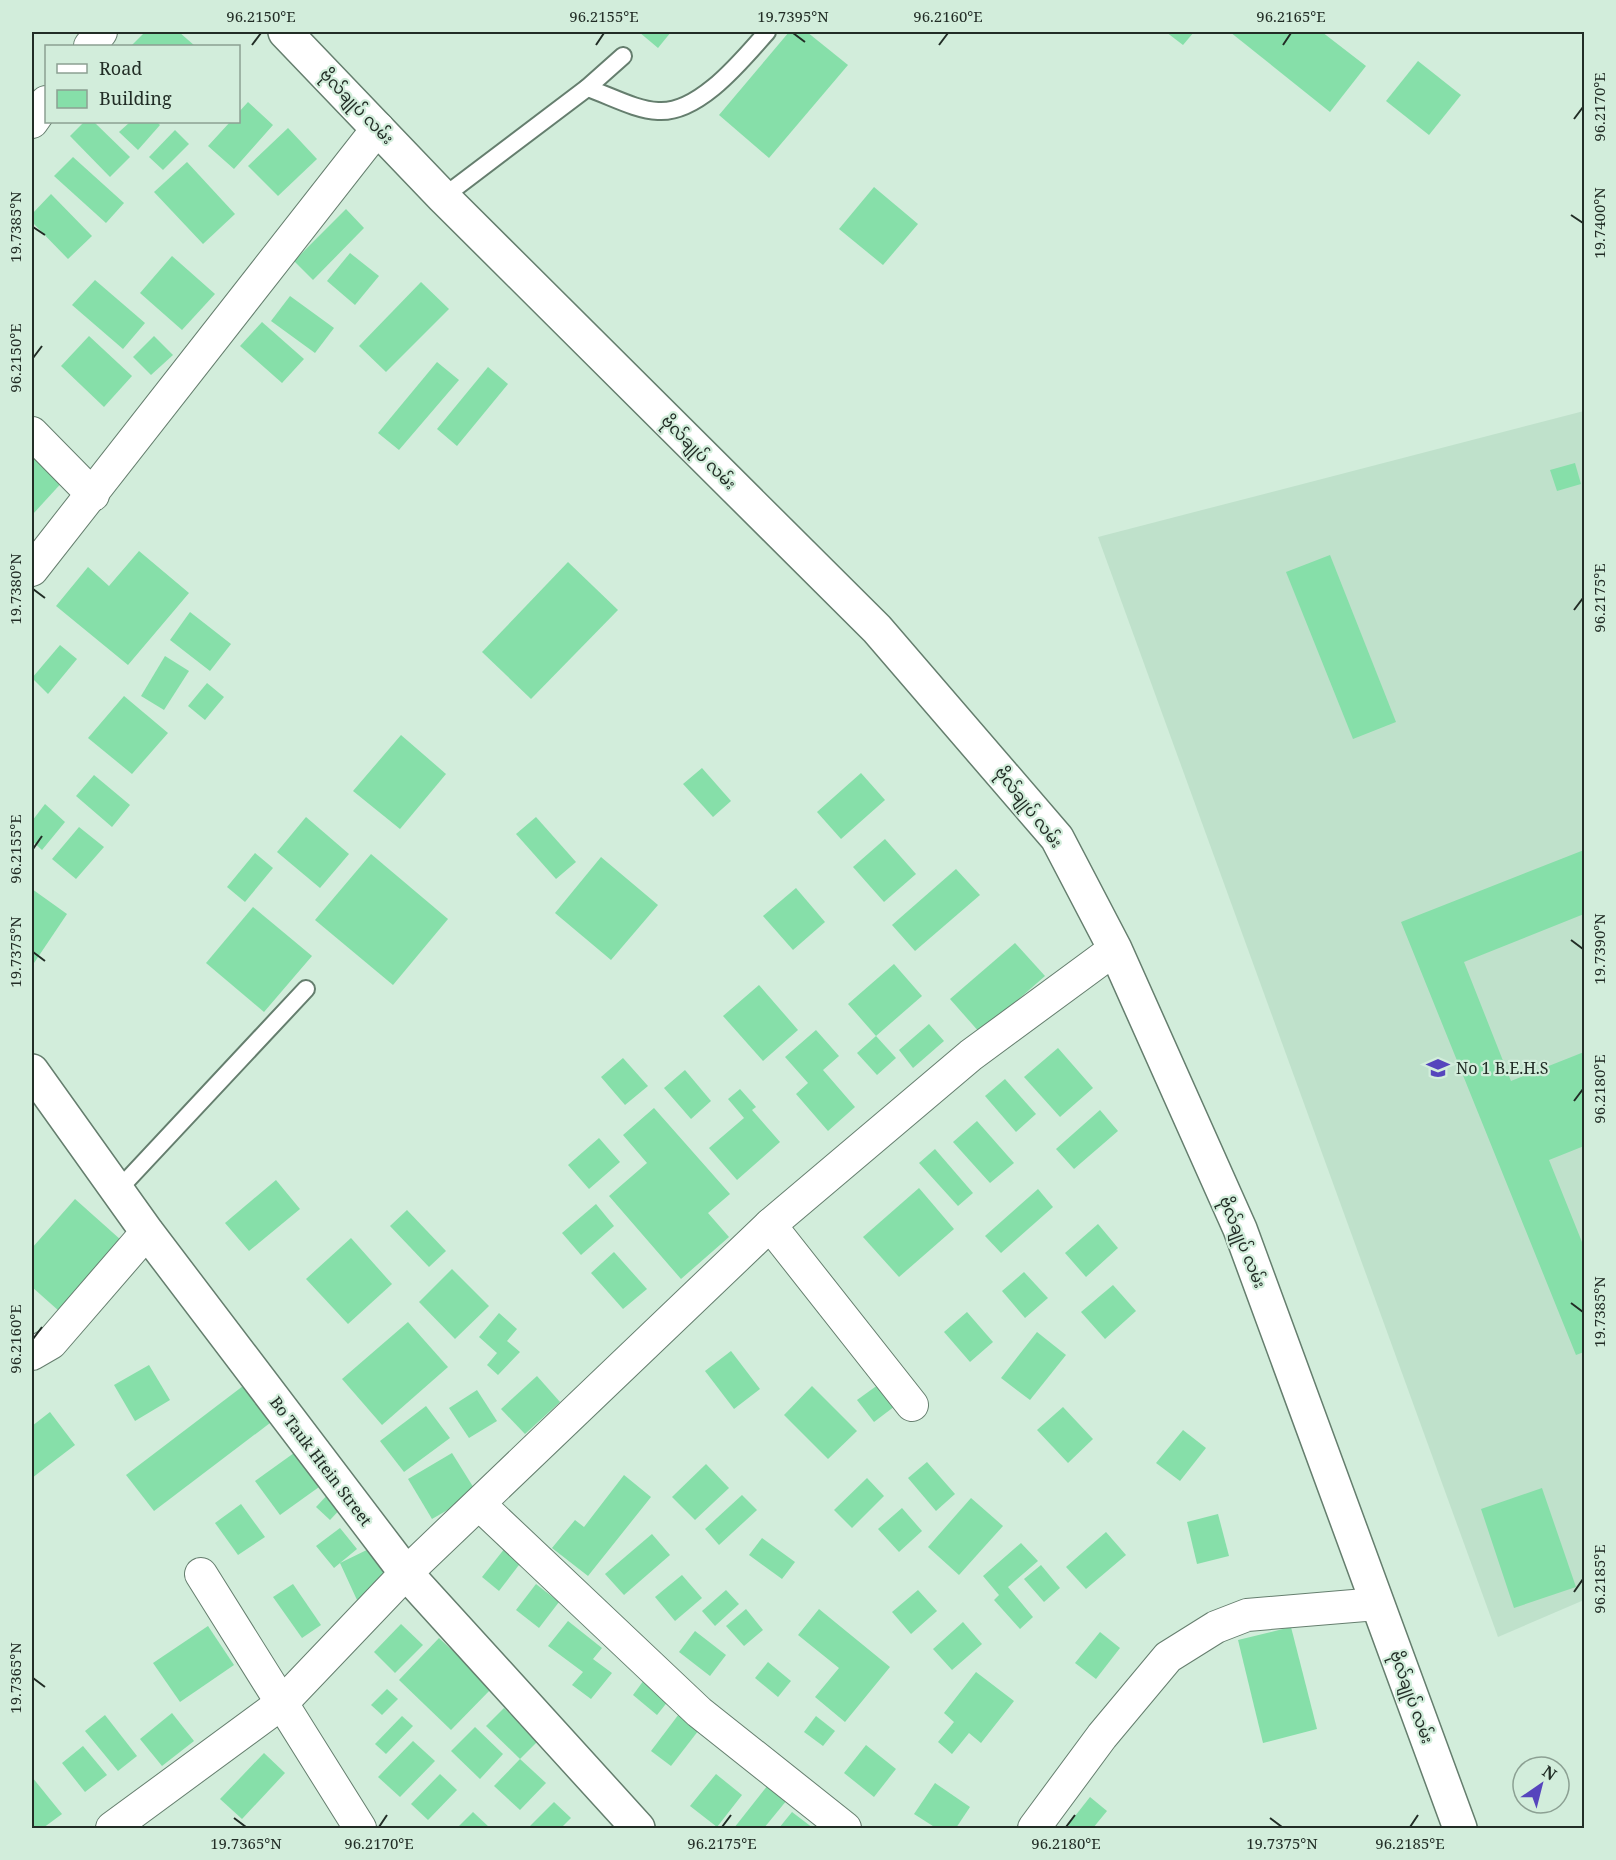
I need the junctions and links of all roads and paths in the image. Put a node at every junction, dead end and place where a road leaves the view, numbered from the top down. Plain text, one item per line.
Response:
1 (101, 32) edge
2 (285, 32) edge
3 (767, 32) edge
4 (91, 45) edge
5 (623, 56) dead end
6 (587, 88) junction
7 (45, 103) edge
8 (32, 122) edge
9 (378, 128) junction
10 (443, 197) junction
11 (32, 433) edge
12 (93, 495) junction
13 (32, 570) edge
14 (1115, 949) junction
15 (306, 989) dead end
16 (32, 1071) edge
17 (118, 1190) junction
18 (770, 1225) junction
19 (147, 1232) junction
20 (32, 1354) edge
21 (912, 1406) dead end
22 (479, 1504) junction
23 (406, 1573) junction
24 (201, 1574) dead end
25 (1377, 1604) junction
26 (282, 1703) junction
27 (112, 1828) edge
28 (360, 1828) edge
29 (638, 1828) edge
30 (845, 1828) edge
31 (1034, 1828) edge
32 (1460, 1828) edge

1 - 4 street
2 - 9 main road, ဗိုလ်ချုပ် လမ်း
3 - 6 lane
5 - 6 lane
6 - 10 lane
7 - 8 street
9 - 10 main road, ဗိုလ်ချုပ် လမ်း
9 - 12 street
10 - 14 main road, ဗိုလ်ချုပ် လမ်း
11 - 12 street
12 - 13 street
14 - 18 street
14 - 25 main road, ဗိုလ်ချုပ် လမ်း
15 - 17 lane
16 - 17 main road, Bo Tauk Htein Street
17 - 19 main road, Bo Tauk Htein Street
18 - 21 street
18 - 22 street
19 - 20 street
19 - 23 main road, Bo Tauk Htein Street
22 - 23 street
22 - 30 street
23 - 26 street
23 - 29 main road, Bo Tauk Htein Street
24 - 26 street
25 - 31 street
25 - 32 main road, ဗိုလ်ချုပ် လမ်း
26 - 27 street
26 - 28 street

